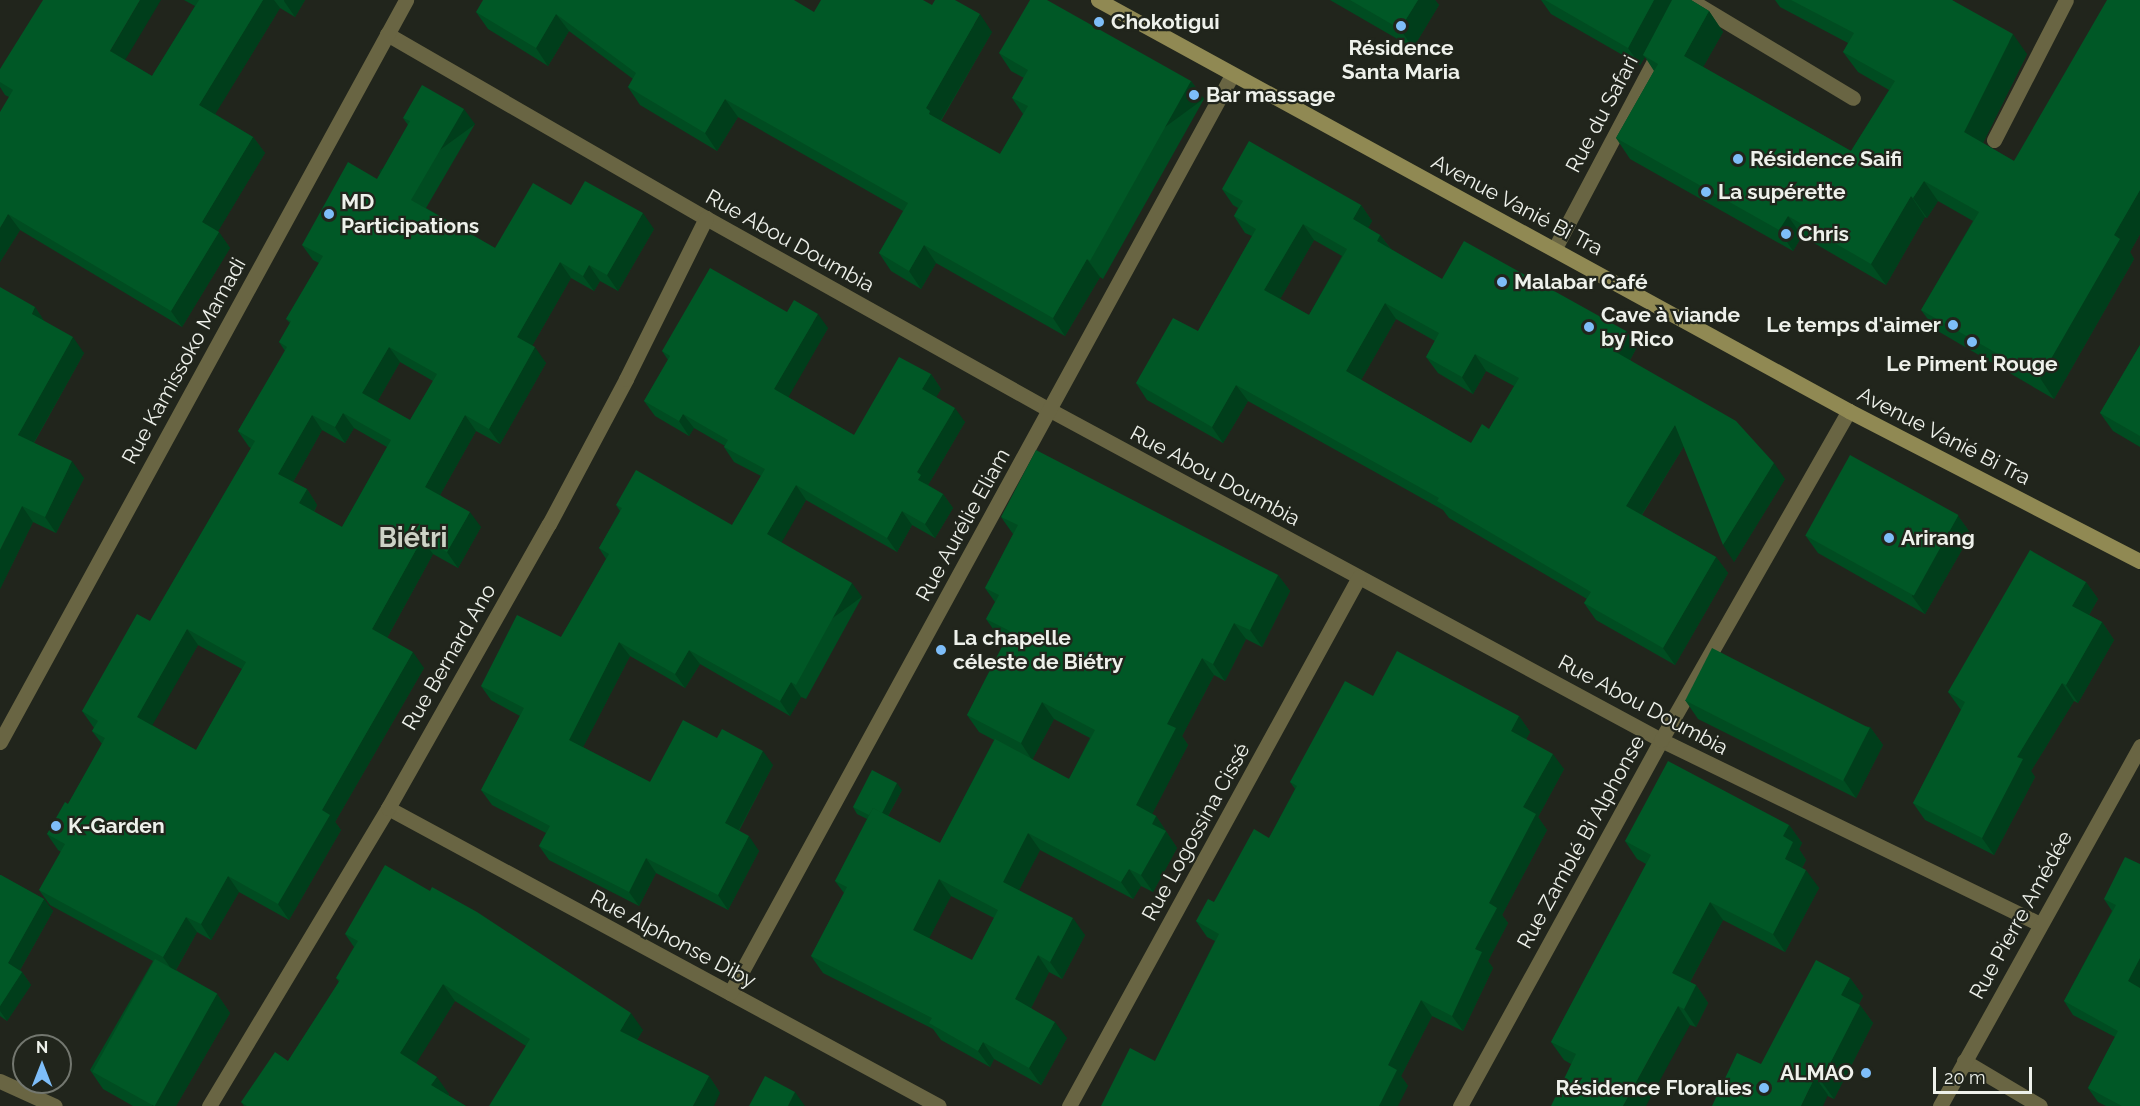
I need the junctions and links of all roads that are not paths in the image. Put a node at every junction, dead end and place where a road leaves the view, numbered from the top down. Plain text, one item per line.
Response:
1 (406, 0) edge
2 (1098, 0) edge
3 (2066, 0) edge
4 (1685, 3) edge
5 (1670, 31) edge
6 (387, 34) junction
7 (1232, 75) junction
8 (1853, 98) dead end
9 (1994, 140) dead end
10 (706, 218) junction
11 (1555, 248) junction
12 (1050, 410) junction
13 (1849, 411) junction
14 (2140, 561) edge
15 (1359, 577) junction
16 (1661, 740) junction
17 (0, 742) edge
18 (2140, 746) edge
19 (388, 808) junction
20 (2040, 924) junction
21 (730, 993) junction
22 (1964, 1061) junction
23 (0, 1081) edge
24 (55, 1106) edge
25 (209, 1106) edge
26 (939, 1106) edge
27 (1069, 1106) edge
28 (1460, 1106) edge
29 (1940, 1106) edge
30 (2040, 1106) edge

1 - 6 street, Rue Kamissoko Mamadi
2 - 7 street, Avenue Vanié Bi Tra
3 - 9 street
4 - 8 street
5 - 11 street, Rue du Safari
6 - 10 street, Rue Abou Doumbia
6 - 17 street, Rue Kamissoko Mamadi
7 - 11 street, Avenue Vanié Bi Tra
7 - 12 street, Rue Aurélie Eliam
10 - 12 street, Rue Abou Doumbia
10 - 19 street, Rue Bernard Ano
11 - 13 street, Avenue Vanié Bi Tra
12 - 15 street, Rue Abou Doumbia
12 - 21 street, Rue Aurélie Eliam
13 - 14 street, Avenue Vanié Bi Tra
13 - 16 street, Rue Zamblé Bi Alphonse
15 - 16 street, Rue Abou Doumbia
15 - 27 street, Rue Logossina Cissé
16 - 20 street, Rue Abou Doumbia
16 - 28 street, Rue Zamblé Bi Alphonse
18 - 20 street, Rue Pierre Amédée
19 - 21 street, Rue Alphonse Diby
19 - 25 street, Rue Bernard Ano
20 - 22 street, Rue Pierre Amédée
21 - 26 street, Rue Alphonse Diby
22 - 29 street, Rue Pierre Amédée
22 - 30 street
23 - 24 street

